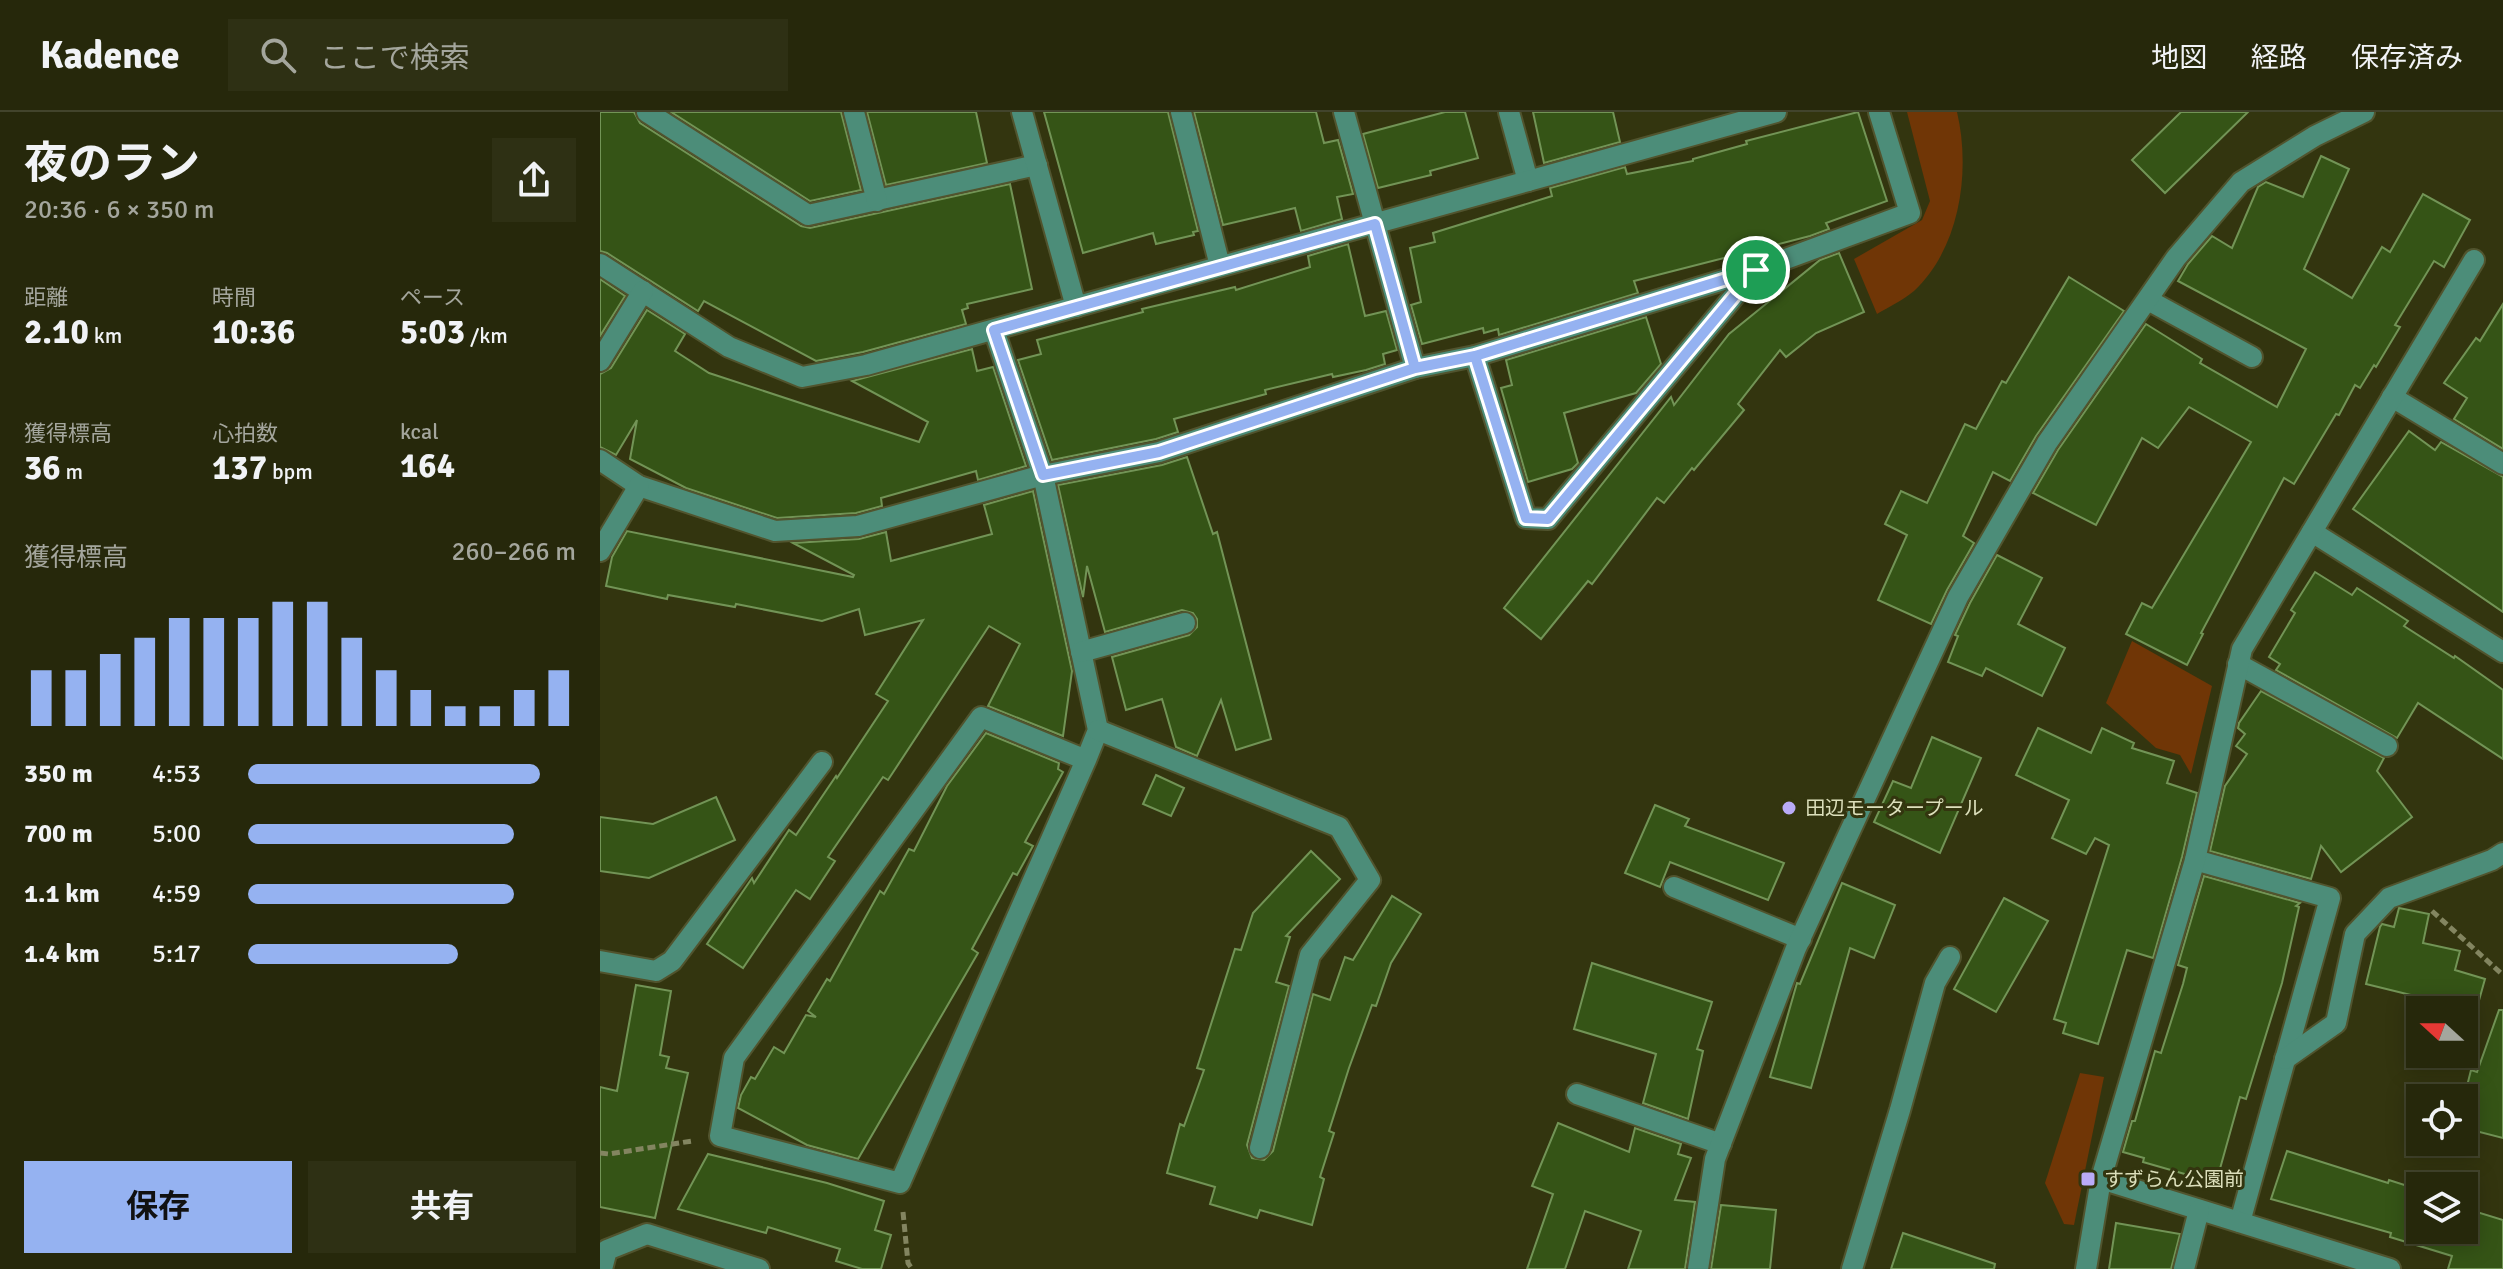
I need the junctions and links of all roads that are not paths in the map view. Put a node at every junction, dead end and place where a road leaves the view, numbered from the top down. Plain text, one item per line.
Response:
1 (647, 112) edge
2 (854, 112) edge
3 (1022, 112) edge
4 (1181, 112) edge
5 (1344, 112) edge
6 (1509, 112) edge
7 (1776, 112) edge
8 (1879, 112) edge
9 (2364, 112) edge
10 (1037, 165) junction
11 (1528, 181) junction
12 (877, 201) junction
13 (1375, 224) junction
14 (2474, 260) dead end
15 (600, 264) edge
16 (1220, 266) junction
17 (1756, 270) junction
18 (643, 291) junction
19 (2148, 300) junction
20 (1076, 307) junction
21 (994, 330) junction
22 (1475, 356) junction
23 (2252, 357) dead end
24 (600, 361) edge
25 (1415, 368) junction
26 (2392, 397) junction
27 (600, 460) edge
28 (2503, 464) edge
29 (1043, 475) junction
30 (639, 486) junction
31 (2312, 532) junction
32 (600, 551) edge
33 (1185, 623) dead end
34 (1081, 652) junction
35 (2503, 652) edge
36 (2238, 664) junction
37 (1098, 730) junction
38 (2387, 746) dead end
39 (1086, 760) junction
40 (822, 762) dead end
41 (2503, 853) edge
42 (2195, 860) junction
43 (1674, 887) dead end
44 (1801, 939) junction
45 (1950, 957) dead end
46 (600, 961) edge
47 (2285, 1059) junction
48 (1577, 1094) dead end
49 (1721, 1144) junction
50 (1260, 1148) dead end
51 (2101, 1179) junction
52 (2199, 1210) junction
53 (2240, 1222) junction
54 (602, 1269) edge
55 (759, 1269) edge
56 (1698, 1269) edge
57 (1852, 1269) edge
58 (2086, 1269) edge
59 (2184, 1269) edge
60 (2390, 1269) edge

1 - 12 street
2 - 12 street
3 - 10 street
4 - 16 street
5 - 13 street
6 - 11 street
7 - 11 street
8 - 17 street
9 - 19 street
10 - 12 street
10 - 20 street
11 - 13 street
13 - 16 street
13 - 25 street
14 - 26 street
15 - 18 street
16 - 20 street
17 - 22 street
17 - 22 street
18 - 21 street
18 - 24 street
19 - 23 street
19 - 44 street
20 - 21 street
21 - 29 street
22 - 25 street
25 - 29 street
26 - 28 street
26 - 31 street
27 - 30 street
29 - 30 street
29 - 34 street
30 - 32 street
31 - 35 street
31 - 36 street
33 - 34 street
34 - 37 street
36 - 38 street
36 - 42 street
37 - 39 street
37 - 50 street
39 - 39 street
40 - 46 street
41 - 47 street
42 - 47 street
42 - 51 street
43 - 44 street
44 - 49 street
45 - 57 street
47 - 53 street
48 - 49 street
49 - 56 street
51 - 52 street
51 - 58 street
52 - 53 street
52 - 59 street
53 - 60 street
54 - 55 street

